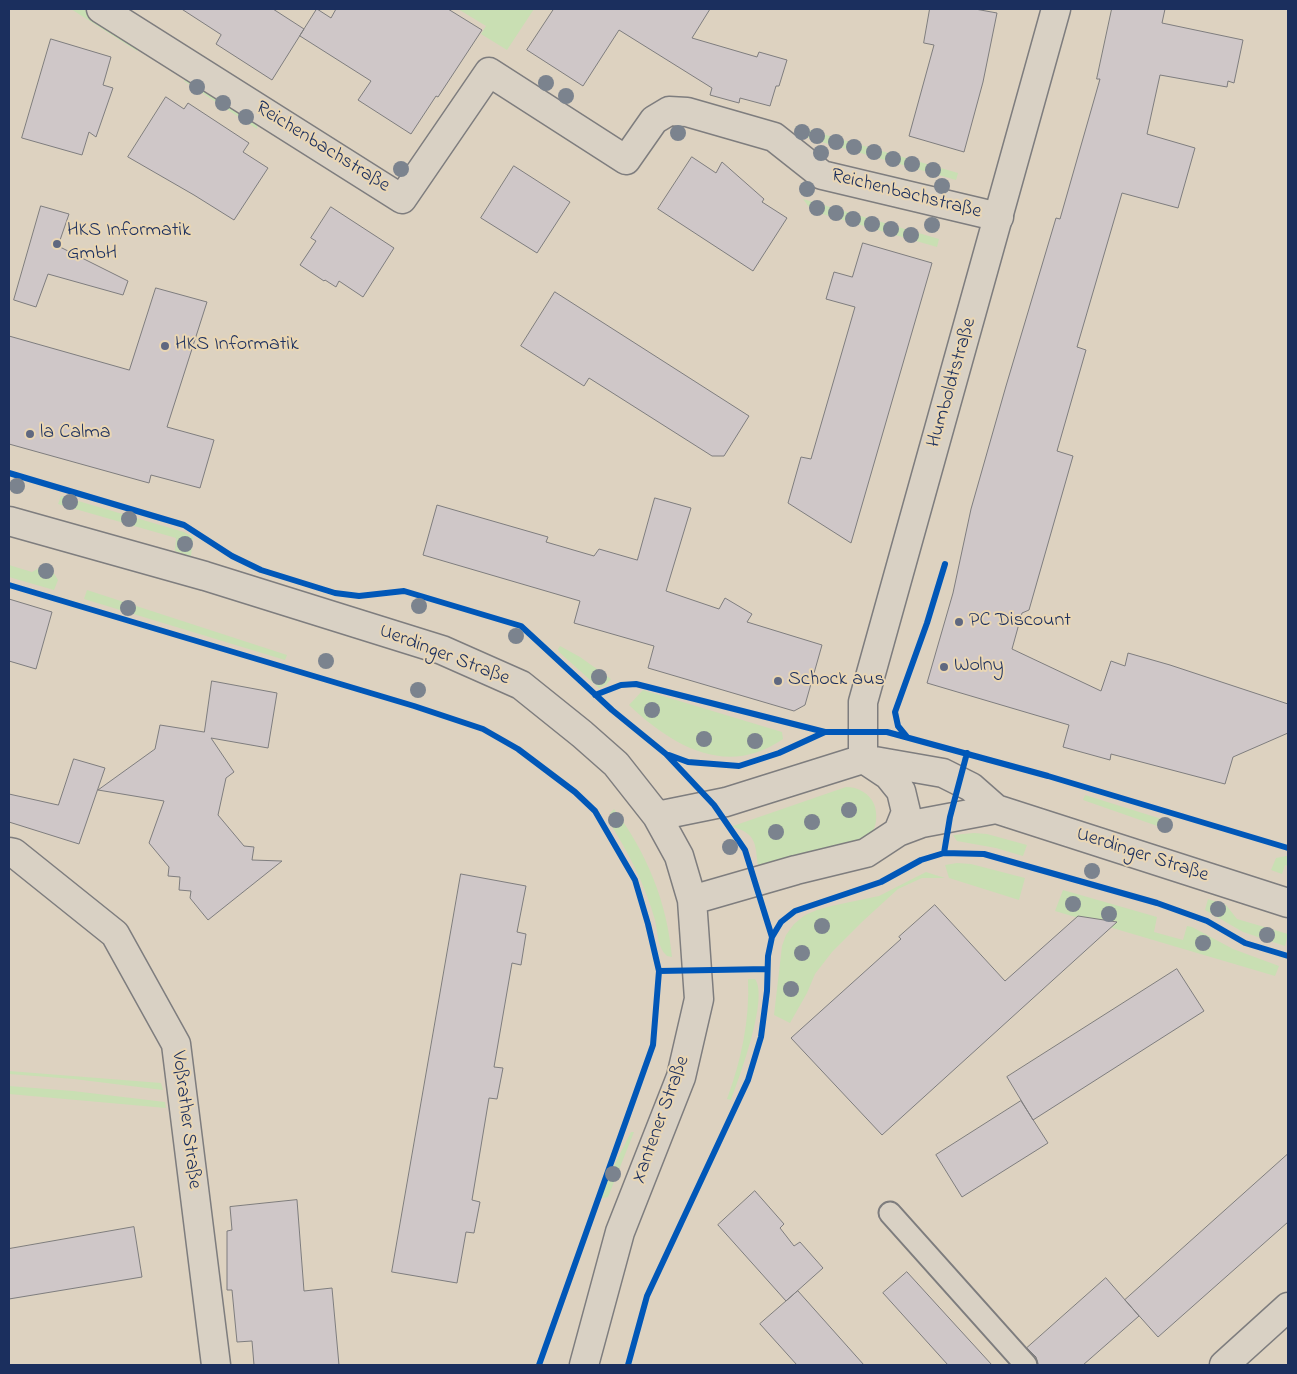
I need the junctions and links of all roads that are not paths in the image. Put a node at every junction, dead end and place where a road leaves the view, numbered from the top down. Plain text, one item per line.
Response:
1 (101, 9) edge
2 (1056, 9) edge
3 (1000, 217) junction
4 (9, 521) edge
5 (863, 759) junction
6 (996, 809) junction
7 (657, 816) junction
8 (898, 832) junction
9 (9, 852) edge
10 (692, 900) junction
11 (1288, 903) edge
12 (890, 1213) dead end
13 (1288, 1307) edge
14 (216, 1365) edge
15 (584, 1365) edge
16 (1026, 1365) edge
17 (1224, 1365) edge

1 - 3 street, Reichenbachstraße
2 - 3 street, Humboldtstraße
3 - 5 street, Humboldtstraße
4 - 7 street, Uerdinger Straße
5 - 6 street, Uerdinger Straße
5 - 7 street, Uerdinger Straße
5 - 8 street
6 - 8 street, Uerdinger Straße
6 - 11 street, Uerdinger Straße
7 - 10 street, Xantener Straße
8 - 10 street, Uerdinger Straße
9 - 14 street, Voßrather Straße
10 - 15 street, Xantener Straße
12 - 16 lane
13 - 17 street

